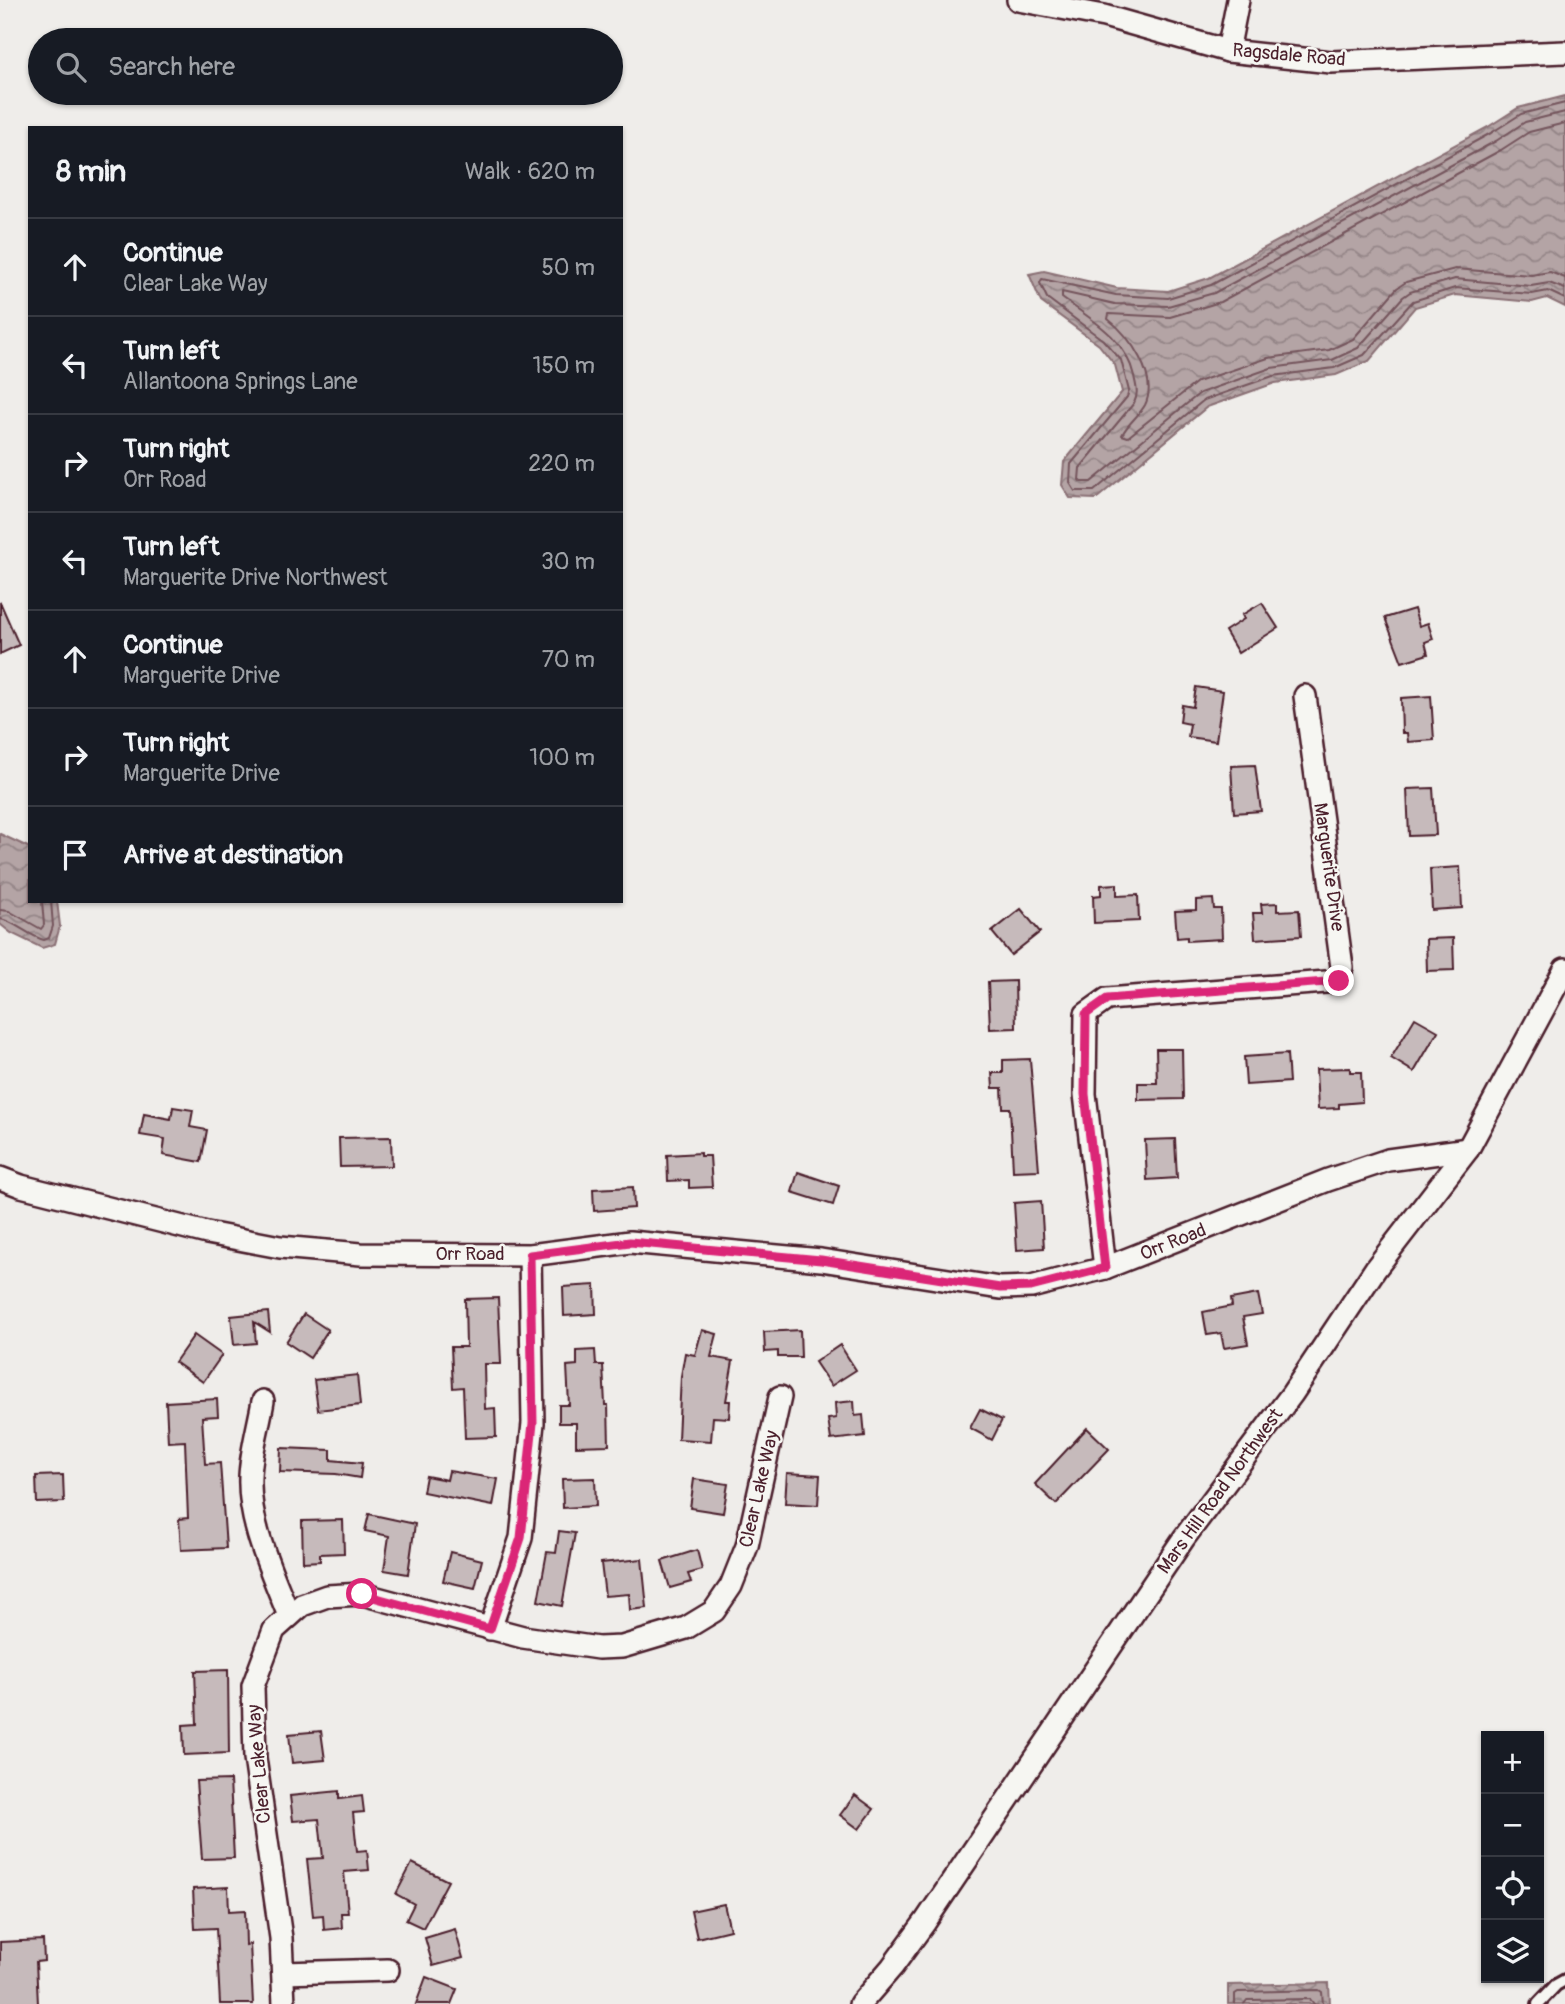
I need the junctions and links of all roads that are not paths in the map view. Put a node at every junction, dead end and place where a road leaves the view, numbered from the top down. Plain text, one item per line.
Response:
1 (1018, 0) edge
2 (1238, 0) edge
3 (1228, 51) junction
4 (1565, 52) edge
5 (1305, 696) dead end
6 (1565, 969) edge
7 (1468, 1149) junction
8 (0, 1178) edge
9 (530, 1255) junction
10 (1105, 1268) junction
11 (780, 1397) dead end
12 (263, 1401) dead end
13 (289, 1616) junction
14 (490, 1629) junction
15 (388, 1970) dead end
16 (284, 1973) junction
17 (1565, 1980) edge
18 (284, 2004) edge
19 (860, 2004) edge
20 (1538, 2004) edge

1 - 3 street, Ragsdale Road
2 - 3 street
3 - 4 street, Ragsdale Road
5 - 10 street, Marguerite Drive
6 - 7 street, Mars Hill Road Northwest
7 - 10 street, Orr Road
7 - 19 street, Mars Hill Road Northwest
8 - 9 street, Orr Road
9 - 10 street, Orr Road
9 - 14 street
11 - 14 street, Clear Lake Way
12 - 13 street
13 - 14 street, Clear Lake Way
13 - 16 street, Clear Lake Way
15 - 16 street
16 - 18 street, Clear Lake Way
17 - 20 lane

